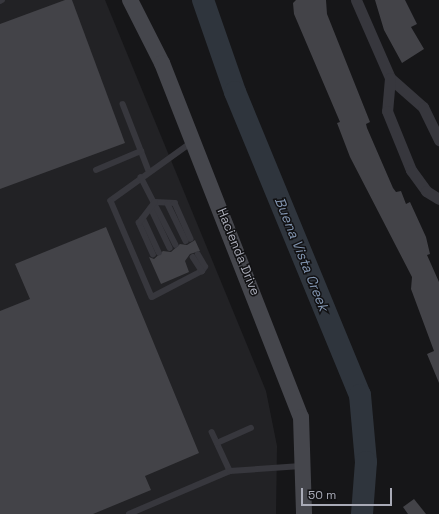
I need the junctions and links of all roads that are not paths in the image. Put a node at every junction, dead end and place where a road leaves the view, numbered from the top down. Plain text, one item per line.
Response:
1 (130, 0) edge
2 (356, 0) edge
3 (390, 78) junction
4 (123, 104) dead end
5 (439, 140) edge
6 (193, 142) junction
7 (141, 151) junction
8 (96, 170) dead end
9 (149, 171) junction
10 (141, 177) junction
11 (439, 200) edge
12 (155, 202) junction
13 (151, 208) junction
14 (188, 240) dead end
15 (176, 245) dead end
16 (170, 248) dead end
17 (156, 254) dead end
18 (196, 256) dead end
19 (251, 428) dead end
20 (212, 432) dead end
21 (217, 443) junction
22 (305, 466) junction
23 (230, 471) junction
24 (128, 514) edge
25 (304, 514) edge

1 - 6 main road, Hacienda Drive
2 - 3 street
3 - 5 street
3 - 11 street
4 - 7 lane
6 - 9 lane
6 - 22 main road, Hacienda Drive
7 - 8 lane
7 - 9 lane
9 - 10 lane
10 - 12 lane
10 - 18 lane
12 - 13 lane
12 - 14 lane
12 - 15 lane
13 - 16 lane
13 - 17 lane
19 - 21 lane
20 - 21 lane
21 - 23 lane
22 - 23 lane
22 - 25 main road, Hacienda Drive
23 - 24 lane

